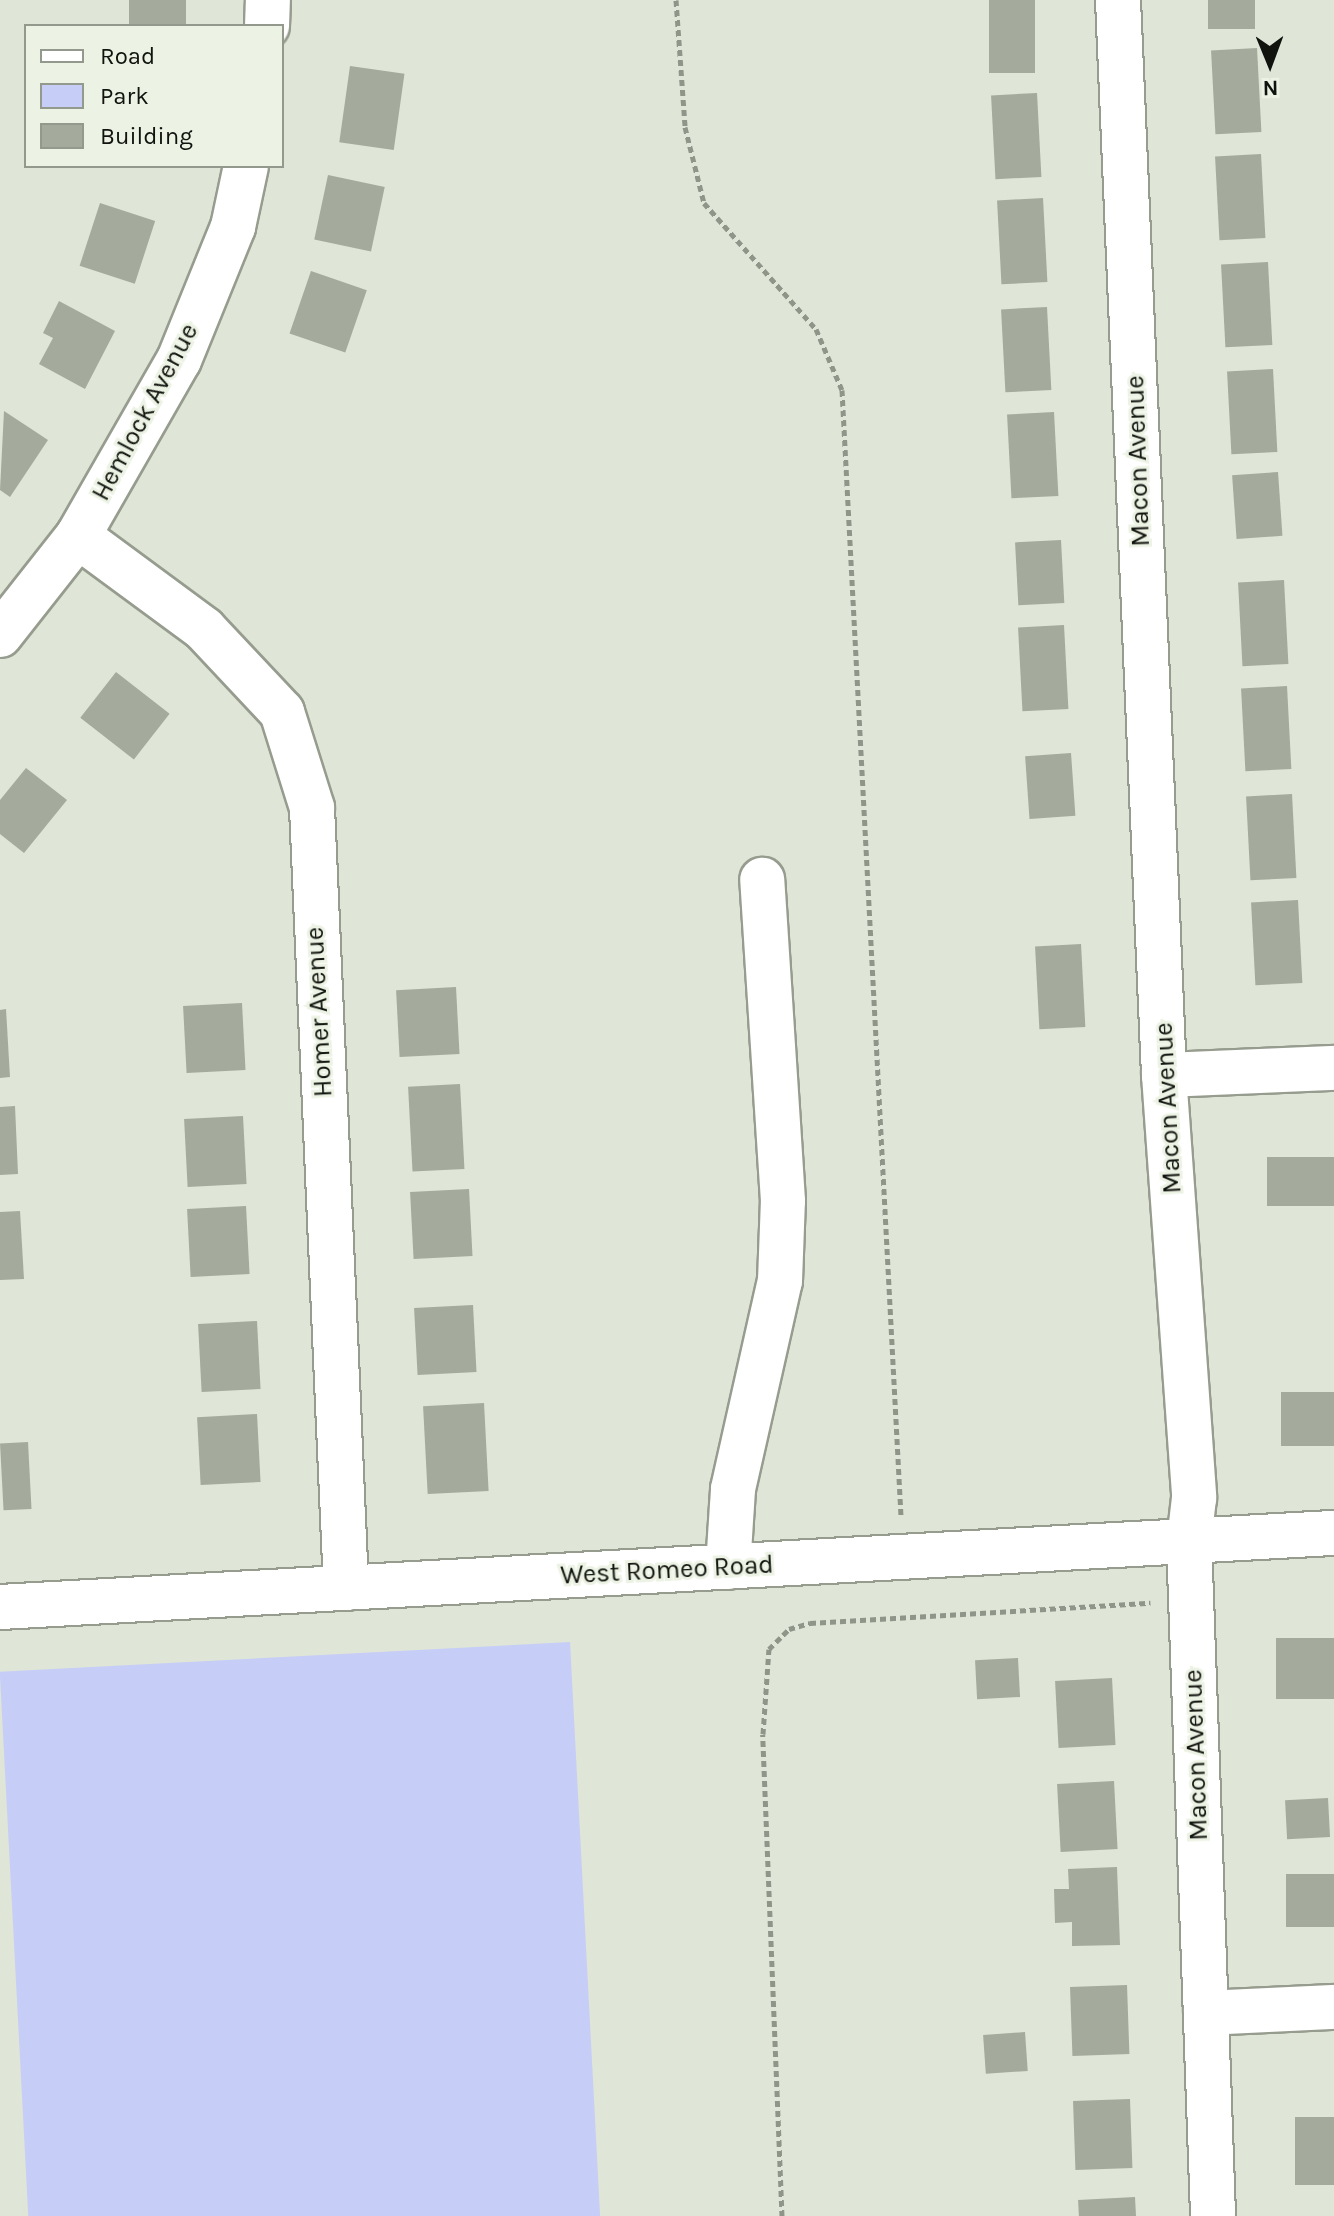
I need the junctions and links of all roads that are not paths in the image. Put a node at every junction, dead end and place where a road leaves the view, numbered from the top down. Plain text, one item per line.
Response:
1 (268, 0) edge
2 (1118, 0) edge
3 (267, 24) edge
4 (246, 168) edge
5 (78, 536) junction
6 (0, 635) edge
7 (762, 880) dead end
8 (1334, 1068) edge
9 (1164, 1075) junction
10 (1334, 1533) edge
11 (1171, 1542) junction
12 (728, 1567) junction
13 (346, 1588) junction
14 (0, 1607) edge
15 (1334, 2007) edge
16 (1206, 2013) junction
17 (1213, 2216) edge

1 - 3 street
2 - 9 street, Macon Avenue
4 - 5 street, Hemlock Avenue
5 - 6 street, Hemlock Avenue
5 - 13 street, Homer Avenue
7 - 12 street
8 - 9 street
9 - 11 street, Macon Avenue
10 - 11 street, West Romeo Road
11 - 12 street, West Romeo Road
11 - 16 street, Macon Avenue
12 - 13 street, West Romeo Road
13 - 14 street, West Romeo Road
15 - 16 street
16 - 17 street, Macon Avenue

